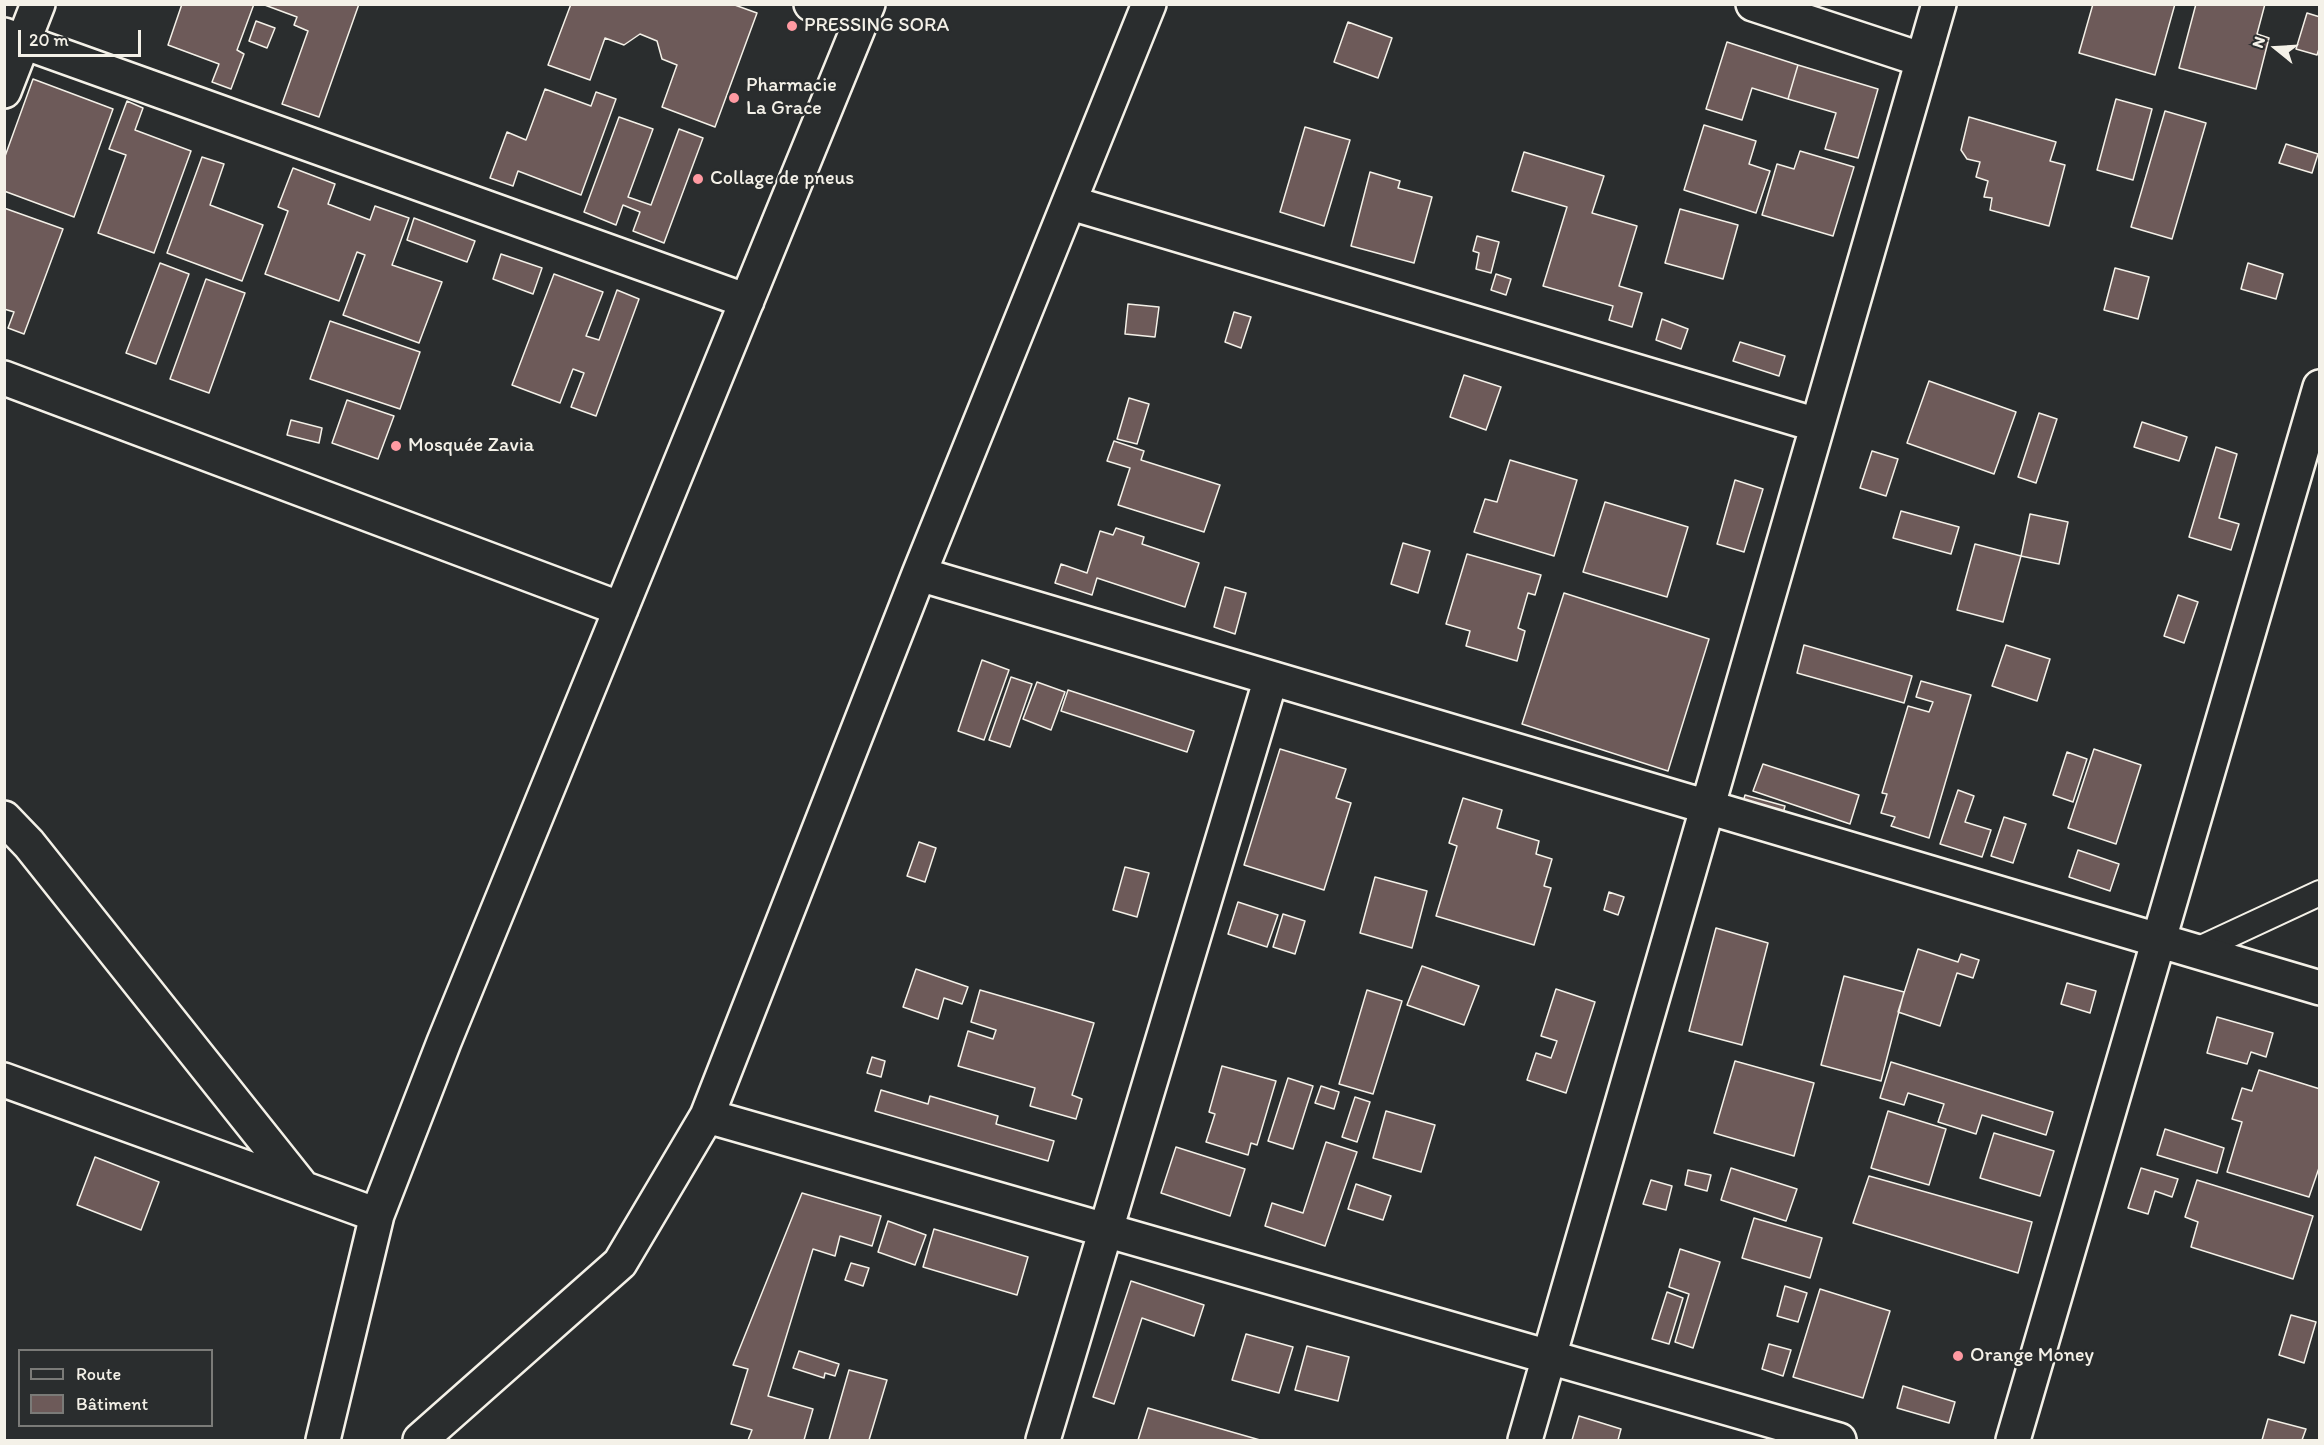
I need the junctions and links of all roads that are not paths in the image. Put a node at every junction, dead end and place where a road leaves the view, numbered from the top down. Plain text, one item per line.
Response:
1 (38, 4) edge
2 (811, 4) edge
3 (1149, 4) edge
4 (1753, 4) edge
5 (1939, 4) edge
6 (865, 14) edge
7 (14, 38) edge
8 (1923, 60) junction
9 (4, 92) edge
10 (1071, 202) junction
11 (747, 301) junction
12 (4, 378) edge
13 (2319, 387) edge
14 (1817, 425) junction
15 (919, 574) junction
16 (621, 609) junction
17 (1271, 678) junction
18 (1707, 807) junction
19 (4, 818) edge
20 (2319, 893) edge
21 (2159, 940) junction
22 (2195, 951) junction
23 (2319, 988) edge
24 (4, 1080) edge
25 (707, 1116) junction
26 (303, 1188) junction
27 (378, 1215) junction
28 (1105, 1229) junction
29 (1549, 1355) junction
30 (322, 1440) edge
31 (420, 1440) edge
32 (1043, 1440) edge
33 (1525, 1440) edge
34 (1839, 1440) edge
35 (2013, 1440) edge

1 - 7 street
2 - 6 street
3 - 10 street
4 - 8 street
5 - 8 street
6 - 11 street
7 - 9 street
7 - 11 street
8 - 14 street
10 - 14 street
10 - 15 street
11 - 16 street
12 - 16 street
13 - 21 street
14 - 18 street
15 - 17 street
15 - 25 street
16 - 27 street
17 - 18 street
17 - 28 street
18 - 21 street
18 - 29 street
19 - 26 street
20 - 22 lane
21 - 22 street
21 - 35 street
22 - 23 street
24 - 26 street
25 - 28 street
25 - 31 street
26 - 27 street
27 - 30 street
28 - 29 street
28 - 32 street
29 - 33 street
29 - 34 street

